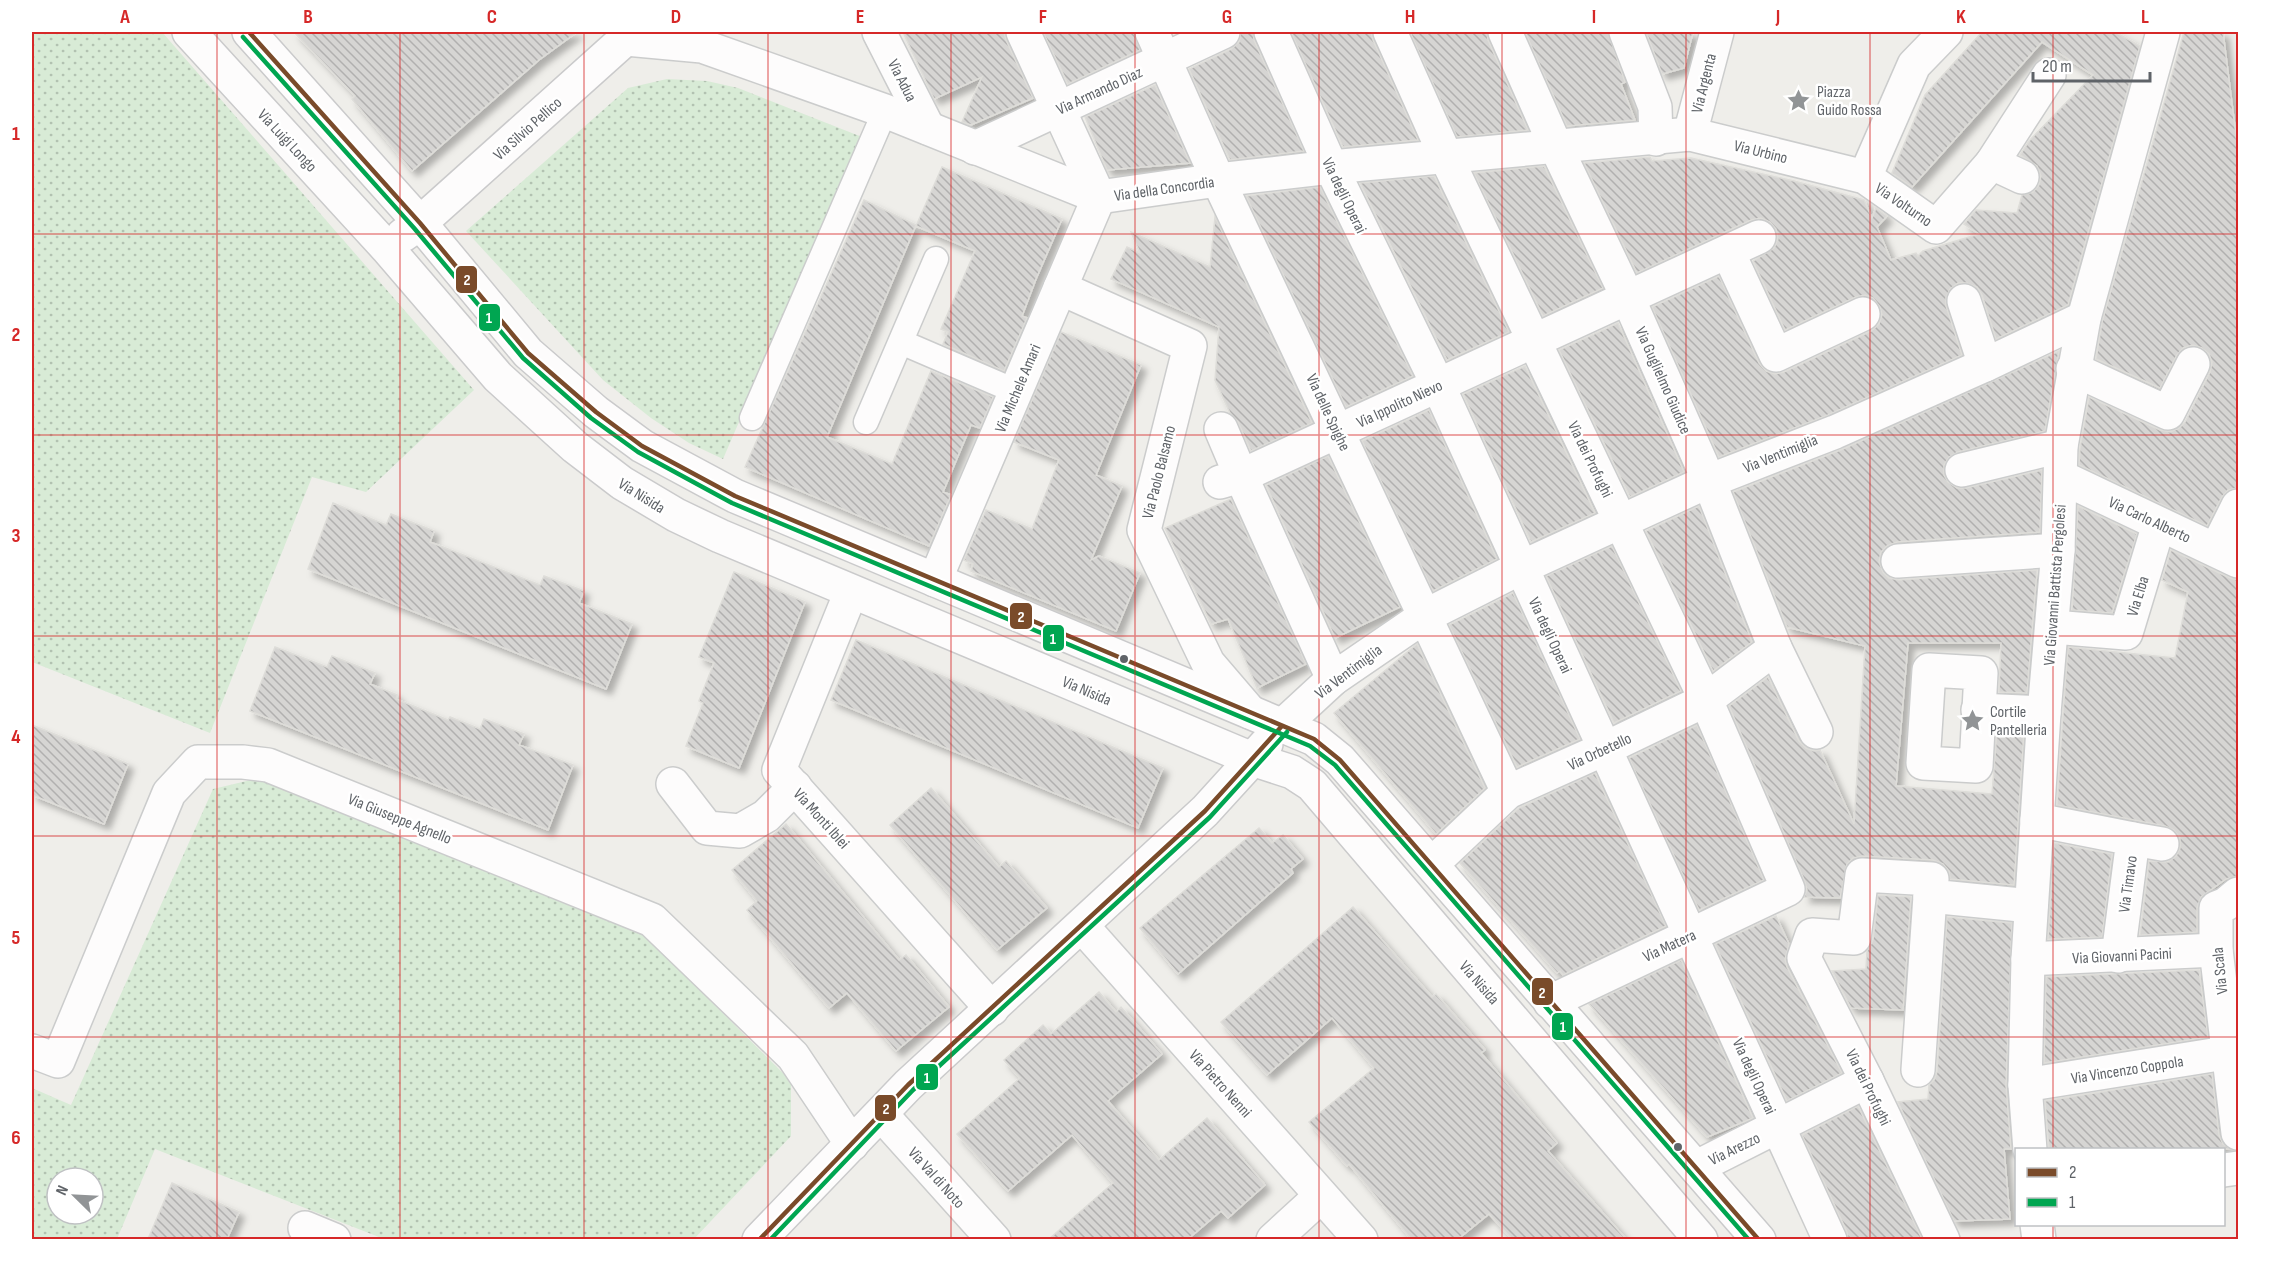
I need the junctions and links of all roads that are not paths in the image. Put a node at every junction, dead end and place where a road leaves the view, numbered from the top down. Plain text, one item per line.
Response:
1 (189, 32) edge
2 (249, 32) edge
3 (879, 32) edge
4 (1023, 32) edge
5 (1223, 32) edge
6 (1271, 32) edge
7 (1390, 32) edge
8 (1504, 32) edge
9 (1626, 32) edge
10 (1717, 32) edge
11 (1946, 32) edge
12 (2163, 32) edge
13 (630, 35) edge
14 (1159, 45) edge
15 (2049, 75) dead end
16 (1060, 109) junction
17 (885, 111) junction
18 (928, 128) junction
19 (1690, 134) junction
20 (1656, 139) junction
21 (1556, 147) junction
22 (975, 148) junction
23 (1446, 157) junction
24 (1992, 163) junction
25 (1331, 167) junction
26 (1865, 177) junction
27 (2022, 177) dead end
28 (1218, 180) junction
29 (1099, 197) junction
30 (420, 223) junction
31 (1759, 237) dead end
32 (387, 248) junction
33 (1728, 252) junction
34 (936, 259) dead end
35 (1060, 288) junction
36 (1628, 298) junction
37 (1964, 300) dead end
38 (1863, 314) dead end
39 (2084, 318) junction
40 (1534, 341) junction
41 (901, 342) junction
42 (2193, 364) dead end
43 (1985, 365) junction
44 (2073, 369) junction
45 (1438, 385) junction
46 (1015, 392) junction
47 (752, 418) dead end
48 (866, 422) dead end
49 (1221, 429) dead end
50 (1338, 431) junction
51 (2061, 462) junction
52 (1962, 470) dead end
53 (1231, 479) junction
54 (1709, 482) junction
55 (2238, 506) edge
56 (1621, 522) junction
57 (2159, 524) junction
58 (2058, 550) junction
59 (2227, 555) edge
60 (1898, 561) dead end
61 (1520, 568) junction
62 (935, 580) junction
63 (851, 592) junction
64 (1425, 616) junction
65 (2053, 627) junction
66 (1775, 648) junction
67 (1333, 679) junction
68 (1706, 700) junction
69 (1978, 710) dead end
70 (1250, 712) junction
71 (2043, 713) junction
72 (1281, 727) junction
73 (1816, 732) dead end
74 (1604, 749) junction
75 (1252, 759) junction
76 (673, 784) dead end
77 (795, 787) junction
78 (1508, 792) junction
79 (2037, 820) junction
80 (1432, 864) junction
81 (1788, 889) joint
82 (2238, 894) edge
83 (1930, 896) junction
84 (2031, 906) junction
85 (1082, 926) junction
86 (1689, 935) junction
87 (2216, 950) junction
88 (2118, 956) junction
89 (2028, 959) junction
90 (1550, 1002) junction
91 (992, 1009) junction
92 (32, 1051) edge
93 (2234, 1052) edge
94 (1918, 1070) dead end
95 (1867, 1081) junction
96 (2025, 1085) junction
97 (881, 1114) junction
98 (2238, 1125) edge
99 (1778, 1126) junction
100 (852, 1144) junction
101 (2030, 1148) edge
102 (1697, 1167) junction
103 (1322, 1196) junction
104 (759, 1239) edge
105 (994, 1239) edge
106 (1273, 1239) edge
107 (1360, 1239) edge
108 (1701, 1239) edge
109 (1759, 1239) edge
110 (1830, 1239) edge
111 (1943, 1239) edge

1 - 32 street, Via Luigi Longo
2 - 30 street
3 - 18 street, Via Adua
4 - 16 street
5 - 14 street, Via Armando Diaz
6 - 25 street, Via degli Operai
7 - 23 street, Via dei Profughi
8 - 21 street, Via Guglielmo Giudice
9 - 20 street
10 - 19 street, Via Argenta
11 - 26 street
12 - 39 street, Via Giovanni Battista Pergolesi
13 - 17 street, Via della Concordia
13 - 30 street, Via Silvio Pellico
14 - 16 street, Via Armando Diaz
14 - 28 street, Via delle Spighe
15 - 24 street
16 - 22 street, Via Armando Diaz
16 - 29 street
17 - 18 street, Via della Concordia
17 - 47 lane
18 - 22 street, Via della Concordia
19 - 20 street, Via Urbino
19 - 26 street, Via Urbino
20 - 21 street, Via della Concordia
21 - 23 street, Via della Concordia
21 - 36 street, Via Guglielmo Giudice
22 - 29 street, Via della Concordia
23 - 25 street, Via della Concordia
23 - 40 street, Via dei Profughi
24 - 26 street, Via Volturno
24 - 27 street
25 - 28 street, Via della Concordia
25 - 45 street, Via degli Operai
28 - 29 street, Via della Concordia
28 - 50 street, Via delle Spighe
29 - 35 street, Via Michele Amari
30 - 32 street, Via Silvio Pellico
30 - 62 street
31 - 33 street, Via Ippolito Nievo
32 - 63 street, Via Nisida
33 - 36 street, Via Ippolito Nievo
33 - 38 street
34 - 41 lane
35 - 46 street, Via Michele Amari
35 - 70 street, Via Paolo Balsamo
36 - 40 street, Via Ippolito Nievo
36 - 54 street, Via Guglielmo Giudice
37 - 43 street
39 - 43 street, Via Ventimiglia
39 - 44 street, Via Giovanni Battista Pergolesi
40 - 45 street, Via Ippolito Nievo
40 - 56 street, Via dei Profughi
41 - 46 lane
41 - 48 lane
42 - 44 street
43 - 54 street, Via Ventimiglia
44 - 51 street, Via Giovanni Battista Pergolesi
45 - 50 street, Via Ippolito Nievo
45 - 61 street, Via degli Operai
46 - 62 street, Via Michele Amari
49 - 53 street
50 - 53 street, Via Ippolito Nievo
50 - 64 street, Via delle Spighe
51 - 52 street
51 - 57 street, Via Carlo Alberto
51 - 58 street, Via Giovanni Battista Pergolesi
53 - 67 street
54 - 56 street, Via Ventimiglia
54 - 66 street, Via Guglielmo Giudice
55 - 59 street
56 - 61 street, Via Ventimiglia
56 - 68 street, Via dei Profughi
57 - 59 street, Via Carlo Alberto
57 - 65 street, Via Elba
58 - 60 street
58 - 65 street, Via Giovanni Battista Pergolesi
61 - 64 street, Via Ventimiglia
61 - 74 street, Via degli Operai
62 - 70 street
63 - 75 street, Via Nisida
63 - 77 street, Via Monti Iblei
64 - 67 street, Via Ventimiglia
64 - 78 street, Via delle Spighe
65 - 71 street, Via Giovanni Battista Pergolesi
66 - 68 street, Via Orbetello
66 - 73 street, Via Guglielmo Giudice
67 - 72 street, Via Ventimiglia
68 - 74 street, Via Orbetello
68 - 81 street, Via dei Profughi
69 - 71 street
70 - 72 street
71 - 79 street, Via Giovanni Battista Pergolesi
72 - 75 street, Via Ventimiglia
72 - 80 street
74 - 78 street, Via Orbetello
74 - 86 street, Via degli Operai
75 - 85 street, Via Ventimiglia
75 - 108 street, Via Nisida
76 - 77 street
77 - 91 street, Via Monti Iblei
78 - 80 street, Via Orbetello
79 - 84 street, Via Giovanni Battista Pergolesi
79 - 88 street, Via Timavo
80 - 90 street
81 - 86 street, Via Matera
82 - 87 street, Via Scala
83 - 84 street
83 - 94 street
83 - 95 street, Via dei Profughi
84 - 89 street, Via Giovanni Battista Pergolesi
85 - 91 street, Via Ventimiglia
85 - 103 street, Via Pietro Nenni
86 - 90 street, Via Matera
86 - 99 street, Via degli Operai
87 - 88 street, Via Giovanni Pacini
87 - 93 street, Via Scala
88 - 89 street, Via Giovanni Pacini
89 - 96 street, Via Giovanni Battista Pergolesi
90 - 102 street
91 - 97 street, Via Ventimiglia
92 - 100 street, Via Giuseppe Agnello
93 - 96 street, Via Vincenzo Coppola
93 - 98 street, Via Scala
95 - 99 street, Via Arezzo
95 - 111 street, Via dei Profughi
96 - 101 street, Via Giovanni Battista Pergolesi
97 - 100 street, Via Ventimiglia
97 - 105 street, Via Val di Noto
99 - 102 street, Via Arezzo
99 - 110 street, Via degli Operai
100 - 104 street, Via Ventimiglia
102 - 109 street
103 - 106 street
103 - 107 street, Via Pietro Nenni

